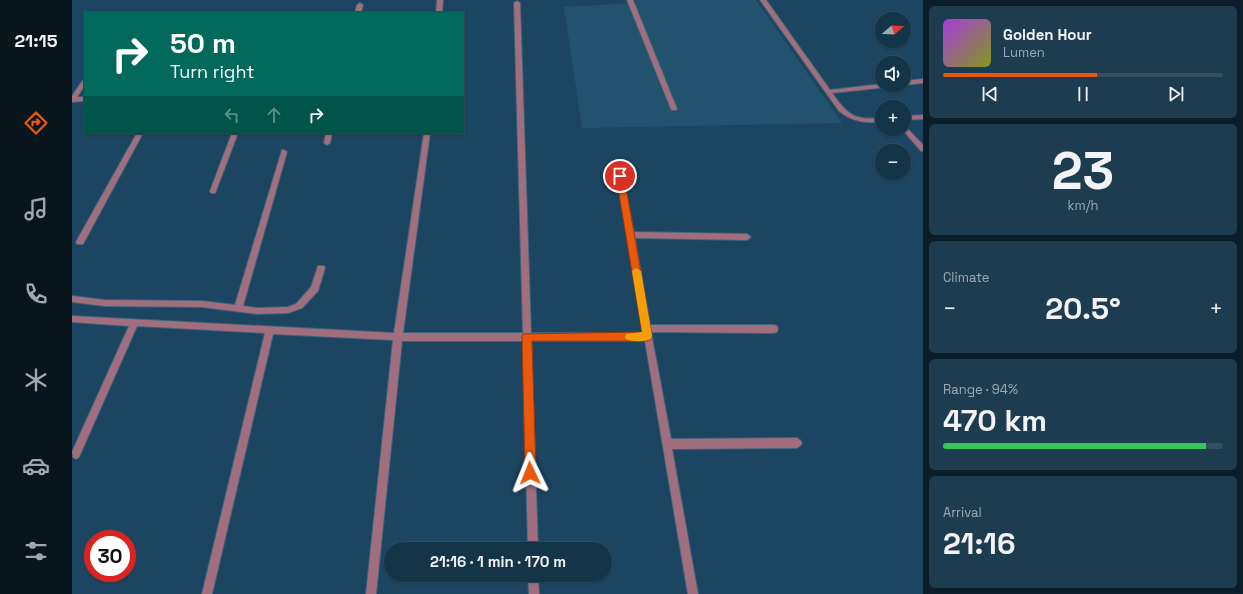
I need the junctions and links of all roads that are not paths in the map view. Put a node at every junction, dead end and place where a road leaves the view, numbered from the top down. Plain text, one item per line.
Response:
1 (440, 0) edge
2 (630, 0) edge
3 (763, 0) edge
4 (517, 3) dead end
5 (360, 4) dead end
6 (358, 12) edge
7 (439, 12) edge
8 (84, 82) edge
9 (923, 82) edge
10 (911, 83) edge
11 (875, 87) edge
12 (828, 92) junction
13 (72, 99) edge
14 (84, 99) edge
15 (674, 108) dead end
16 (923, 117) edge
17 (911, 118) edge
18 (875, 120) edge
19 (139, 134) edge
20 (235, 134) edge
21 (329, 134) edge
22 (428, 134) edge
23 (911, 136) edge
24 (327, 143) dead end
25 (923, 149) edge
26 (284, 152) dead end
27 (620, 176) dead end
28 (213, 191) dead end
29 (630, 235) junction
30 (747, 237) dead end
31 (80, 242) dead end
32 (321, 268) dead end
33 (72, 300) edge
34 (238, 308) junction
35 (72, 319) edge
36 (134, 322) junction
37 (774, 329) dead end
38 (270, 330) junction
39 (647, 332) junction
40 (398, 337) junction
41 (527, 337) junction
42 (797, 443) dead end
43 (667, 444) junction
44 (76, 454) dead end
45 (532, 542) edge
46 (533, 582) edge
47 (207, 594) edge
48 (371, 594) edge
49 (534, 594) edge
50 (693, 594) edge

1 - 7 street
2 - 15 street
3 - 12 street
4 - 41 street
5 - 6 street
8 - 13 street
9 - 10 street
11 - 12 street
12 - 18 street
13 - 14 street
16 - 17 street
19 - 31 street
20 - 28 street
21 - 24 street
22 - 40 street
23 - 25 street
26 - 34 street
27 - 29 street
29 - 30 street
29 - 39 street
32 - 34 street
33 - 34 street
35 - 36 street
36 - 38 street
36 - 44 street
37 - 39 street
38 - 40 street
38 - 47 street
39 - 41 street
39 - 43 street
40 - 41 street
40 - 48 street
41 - 45 street
42 - 43 street
43 - 50 street
46 - 49 street

